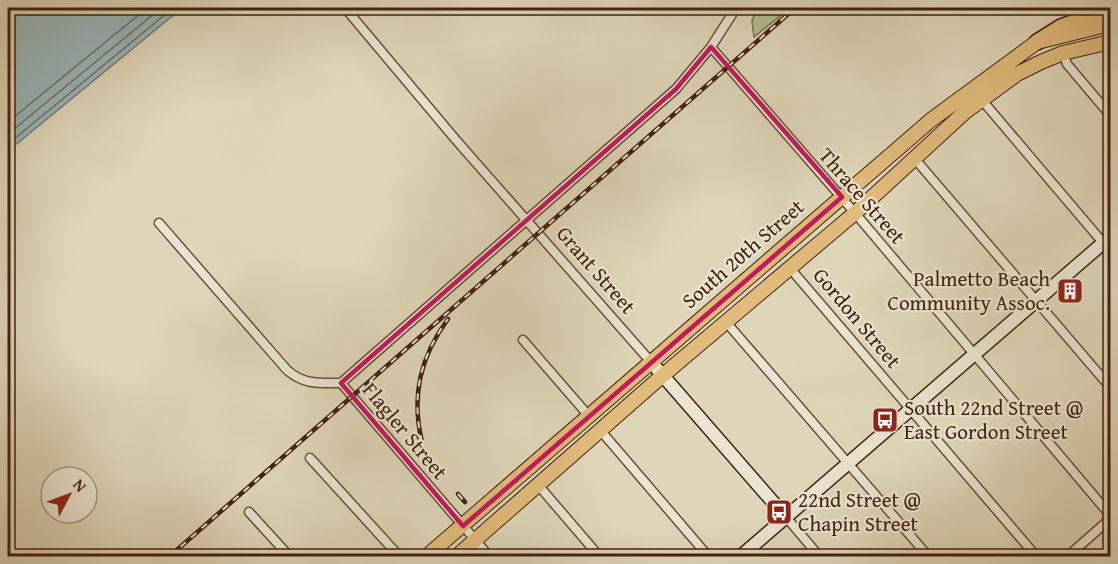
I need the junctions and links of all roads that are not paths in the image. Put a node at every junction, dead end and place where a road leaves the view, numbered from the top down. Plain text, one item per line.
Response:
1 (345, 8) edge
2 (736, 8) edge
3 (1110, 9) edge
4 (1110, 24) edge
5 (1037, 42) junction
6 (1110, 42) edge
7 (711, 47) junction
8 (1063, 53) junction
9 (981, 99) junction
10 (965, 112) junction
11 (1110, 115) edge
12 (919, 130) junction
13 (915, 159) junction
14 (842, 197) junction
15 (855, 213) junction
16 (528, 221) junction
17 (159, 223) dead end
18 (1108, 244) edge
19 (789, 267) junction
20 (1037, 301) junction
21 (726, 322) junction
22 (523, 340) dead end
23 (974, 355) junction
24 (651, 362) junction
25 (662, 376) junction
26 (341, 383) junction
27 (1110, 387) edge
28 (911, 410) junction
29 (588, 415) junction
30 (601, 431) junction
31 (310, 458) dead end
32 (848, 464) junction
33 (539, 486) junction
34 (249, 512) dead end
35 (786, 517) junction
36 (1110, 517) edge
37 (463, 526) junction
38 (476, 541) junction
39 (289, 556) edge
40 (399, 556) edge
41 (427, 556) edge
42 (457, 556) edge
43 (489, 556) edge
44 (599, 556) edge
45 (708, 556) edge
46 (741, 556) edge
47 (819, 556) edge
48 (928, 556) edge
49 (1036, 556) edge
50 (1068, 556) edge

1 - 16 street, Grant Street
2 - 7 street
3 - 5 highway
4 - 5 main road, South 20th Street
5 - 12 main road, South 20th Street
6 - 8 main road, South 20th Street
7 - 14 street, Thrace Street
7 - 16 street
8 - 9 main road, South 20th Street
8 - 11 street
9 - 10 main road, South 20th Street
9 - 18 street
10 - 12 main road
10 - 13 main road, South 20th Street
12 - 14 main road, South 20th Street
13 - 15 main road, South 20th Street
13 - 20 street
14 - 15 street, Thrace Street
14 - 24 main road, South 20th Street
15 - 19 main road, South 20th Street
15 - 23 street, Thrace Street
16 - 24 street, Grant Street
16 - 26 street
17 - 26 street, Flagler Street
18 - 20 street
19 - 21 main road, South 20th Street
19 - 28 street, Gordon Street
20 - 23 street
20 - 27 street
21 - 25 main road, South 20th Street
21 - 32 street
22 - 29 street
23 - 28 street
23 - 36 street, Thrace Street
24 - 25 street, Grant Street
24 - 29 main road, South 20th Street
25 - 30 main road, South 20th Street
25 - 35 street, Grant Street
26 - 37 street, Flagler Street
28 - 32 street
28 - 49 street, Gordon Street
29 - 37 main road, South 20th Street
30 - 33 main road, South 20th Street
30 - 45 street
31 - 40 street
32 - 35 street
32 - 48 street
33 - 38 main road, South 20th Street
33 - 44 street
34 - 39 street
35 - 46 street
35 - 47 street, Grant Street
36 - 50 street
37 - 38 street, Flagler Street
37 - 41 main road, South 20th Street
38 - 42 main road, South 20th Street
38 - 43 street, Flagler Street

